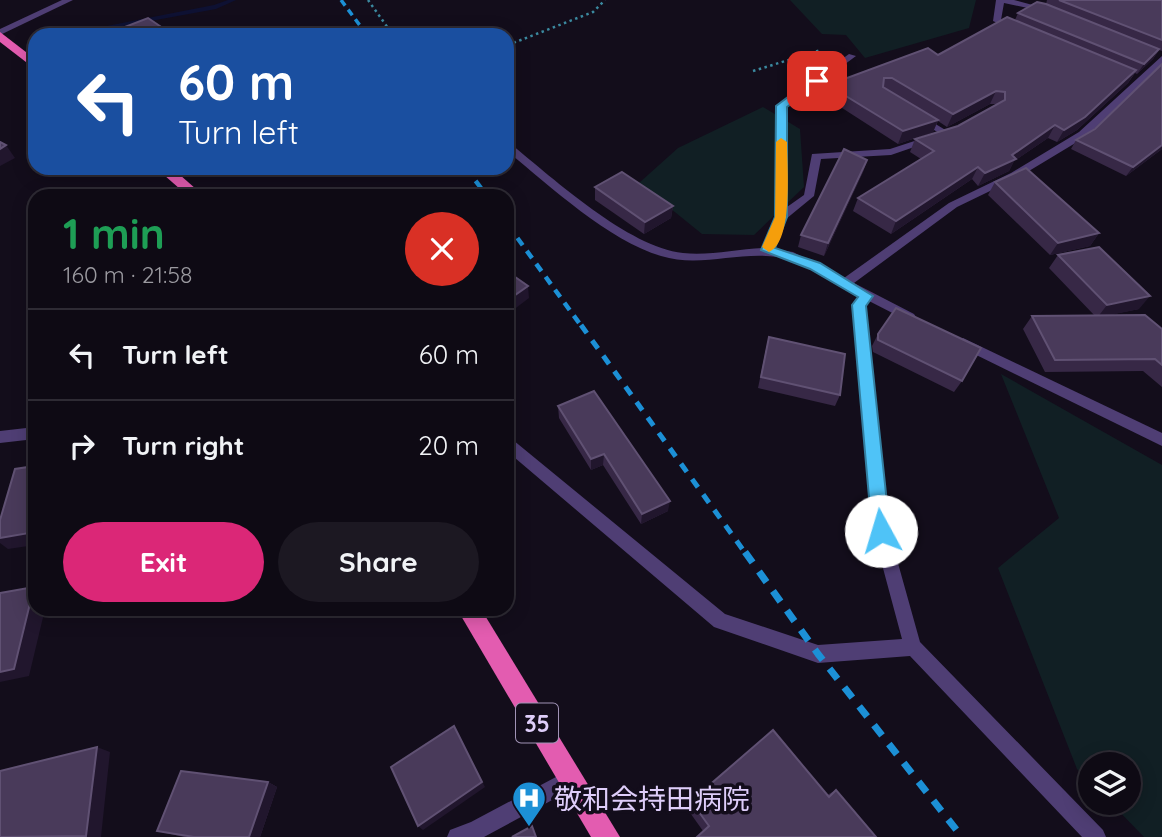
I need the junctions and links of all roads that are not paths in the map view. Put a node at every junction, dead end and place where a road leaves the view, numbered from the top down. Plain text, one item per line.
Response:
1 (69, 0) edge
2 (1002, 0) edge
3 (1055, 13) edge
4 (1020, 31) edge
5 (0, 34) edge
6 (1150, 51) edge
7 (852, 56) road end
8 (1162, 58) edge
9 (28, 59) edge
10 (1127, 76) edge
11 (1139, 81) junction
12 (904, 108) edge
13 (959, 127) edge
14 (947, 134) junction
15 (514, 151) edge
16 (172, 175) edge
17 (188, 189) edge
18 (781, 217) junction
19 (768, 250) junction
20 (845, 283) junction
21 (866, 296) junction
22 (920, 322) edge
23 (954, 339) edge
24 (28, 434) edge
25 (0, 436) edge
26 (1162, 440) edge
27 (514, 449) edge
28 (472, 616) edge
29 (912, 647) junction
30 (571, 779) junction
31 (457, 837) edge
32 (606, 837) edge
33 (1096, 837) edge

1 - 5 street
2 - 3 street
2 - 4 street
5 - 9 highway
6 - 8 street
7 - 18 street
8 - 11 street
10 - 11 street
11 - 20 street
12 - 14 street
13 - 14 street
14 - 18 street
15 - 19 street
16 - 17 highway
18 - 19 street
19 - 20 street
20 - 21 street
21 - 22 street
21 - 29 street
23 - 26 street
24 - 25 street
27 - 29 street
28 - 30 highway, 35
29 - 33 street
30 - 31 street
30 - 32 highway, 35

